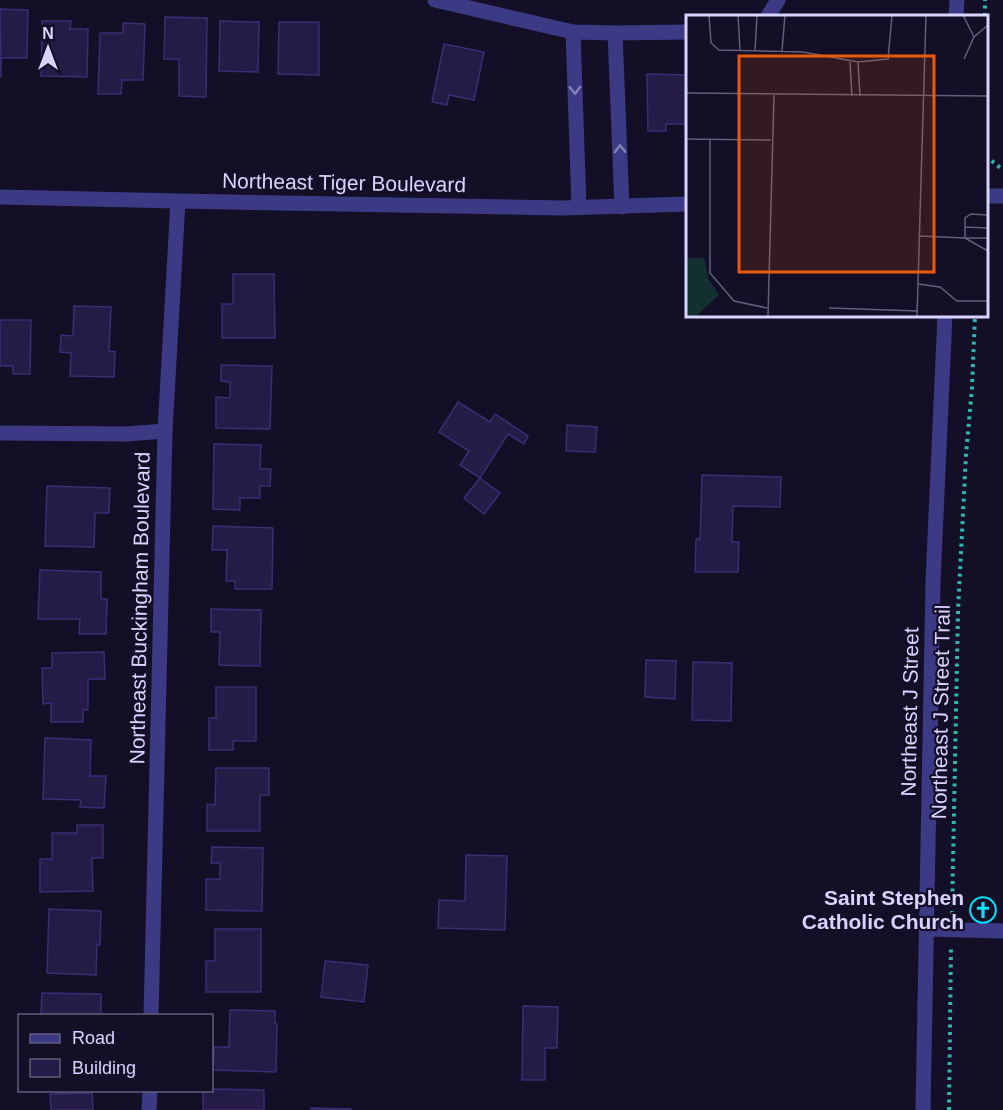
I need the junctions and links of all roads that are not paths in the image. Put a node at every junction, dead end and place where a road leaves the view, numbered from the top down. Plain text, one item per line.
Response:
1 (435, 0) edge
2 (778, 0) edge
3 (957, 0) edge
4 (769, 15) edge
5 (956, 15) edge
6 (573, 32) junction
7 (686, 32) edge
8 (615, 33) junction
9 (0, 197) edge
10 (178, 201) junction
11 (686, 204) edge
12 (579, 207) junction
13 (622, 207) junction
14 (945, 316) edge
15 (165, 431) junction
16 (0, 433) edge
17 (927, 929) junction
18 (1003, 931) edge
19 (152, 1014) edge
20 (150, 1092) edge
21 (149, 1110) edge
22 (923, 1110) edge

1 - 6 street
2 - 4 street
3 - 5 street
6 - 8 street
6 -> 12 street
7 - 8 street
13 -> 8 street
9 - 10 street, Northeast Tiger Boulevard
10 - 12 street, Northeast Tiger Boulevard
10 - 15 street, Northeast Buckingham Boulevard
11 - 13 street, Northeast Tiger Boulevard
12 - 13 street, Northeast Tiger Boulevard
14 - 17 street, Northeast J Street
15 - 16 street
15 - 19 street, Northeast Buckingham Boulevard
17 - 18 street
17 - 22 street, Northeast J Street
20 - 21 street

